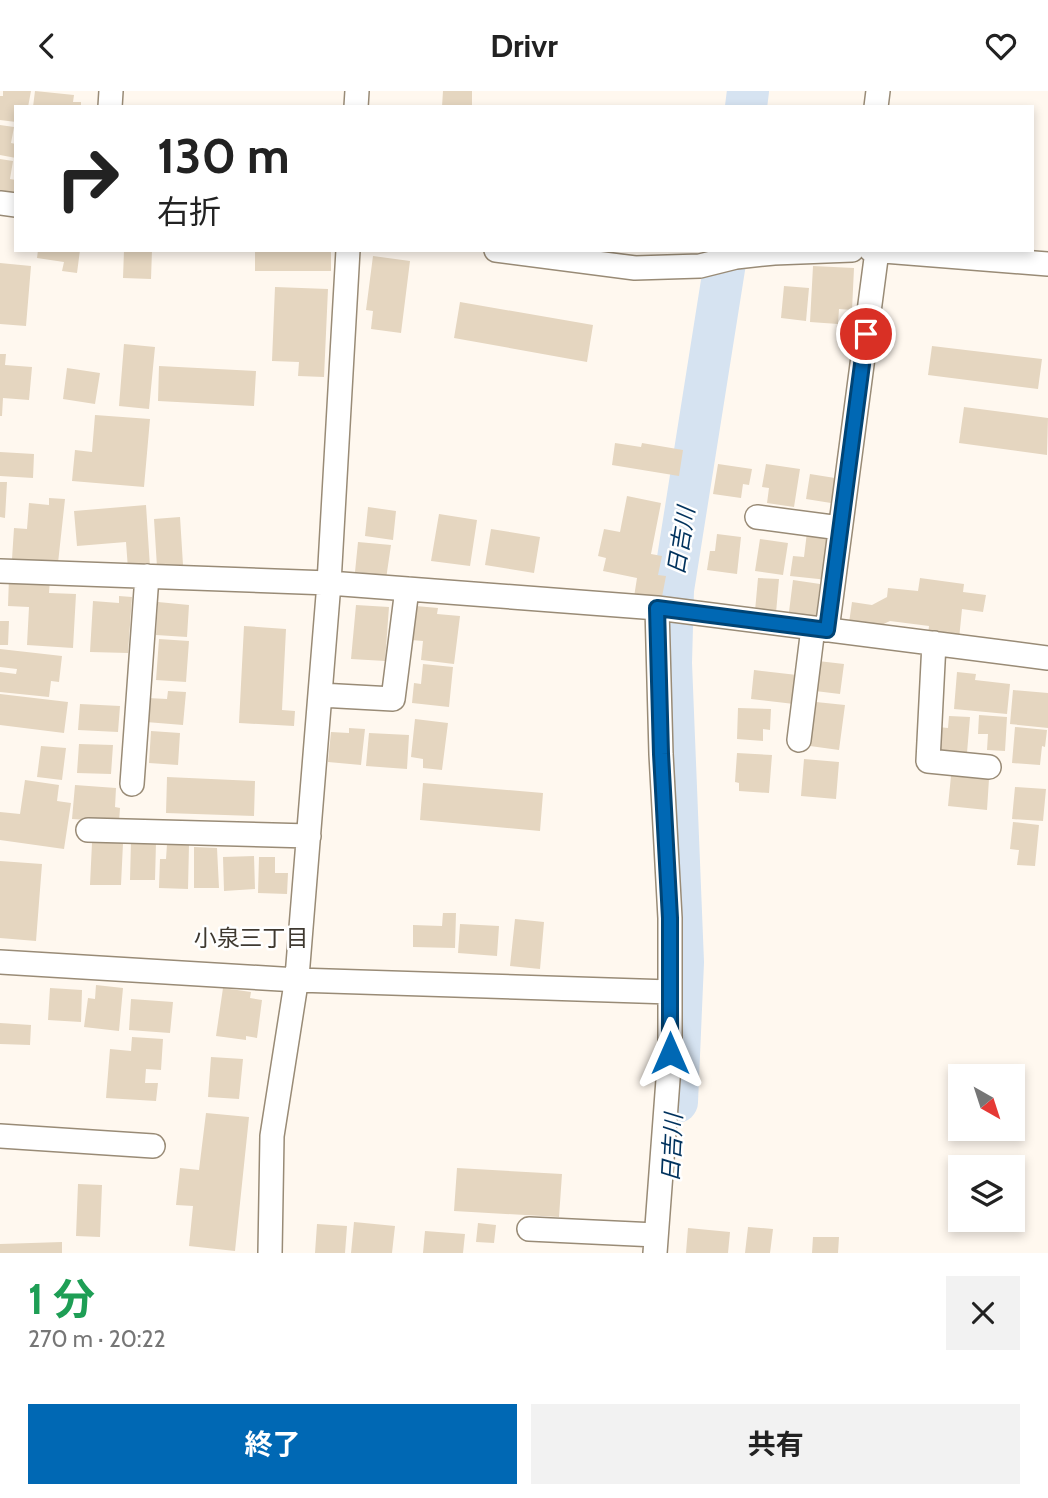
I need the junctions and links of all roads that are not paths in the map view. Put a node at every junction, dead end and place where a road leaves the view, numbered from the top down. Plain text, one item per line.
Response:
1 (348, 252) edge
2 (511, 252) edge
3 (800, 252) edge
4 (877, 252) edge
5 (890, 252) edge
6 (1048, 264) edge
7 (757, 517) dead end
8 (840, 528) junction
9 (0, 571) edge
10 (148, 576) junction
11 (329, 583) junction
12 (407, 589) junction
13 (657, 608) junction
14 (820, 629) junction
15 (934, 643) junction
16 (1047, 653) edge
17 (320, 695) junction
18 (799, 740) dead end
19 (989, 767) dead end
20 (132, 785) dead end
21 (88, 829) dead end
22 (309, 836) junction
23 (0, 963) edge
24 (297, 980) junction
25 (670, 992) junction
26 (0, 1136) edge
27 (153, 1146) dead end
28 (529, 1229) dead end
29 (656, 1244) edge
30 (270, 1253) edge

1 - 11 street
2 - 3 street
4 - 8 street
5 - 6 street
7 - 8 street
8 - 14 street
9 - 10 street
10 - 11 street
10 - 20 street
11 - 12 street
11 - 17 street
12 - 13 street
12 - 17 street
13 - 14 street
13 - 25 street
14 - 15 street
14 - 18 street
15 - 16 street
15 - 19 street
17 - 22 street
21 - 22 street
22 - 24 street
23 - 24 street
24 - 25 street
24 - 30 street
25 - 29 street
26 - 27 street
28 - 29 street

